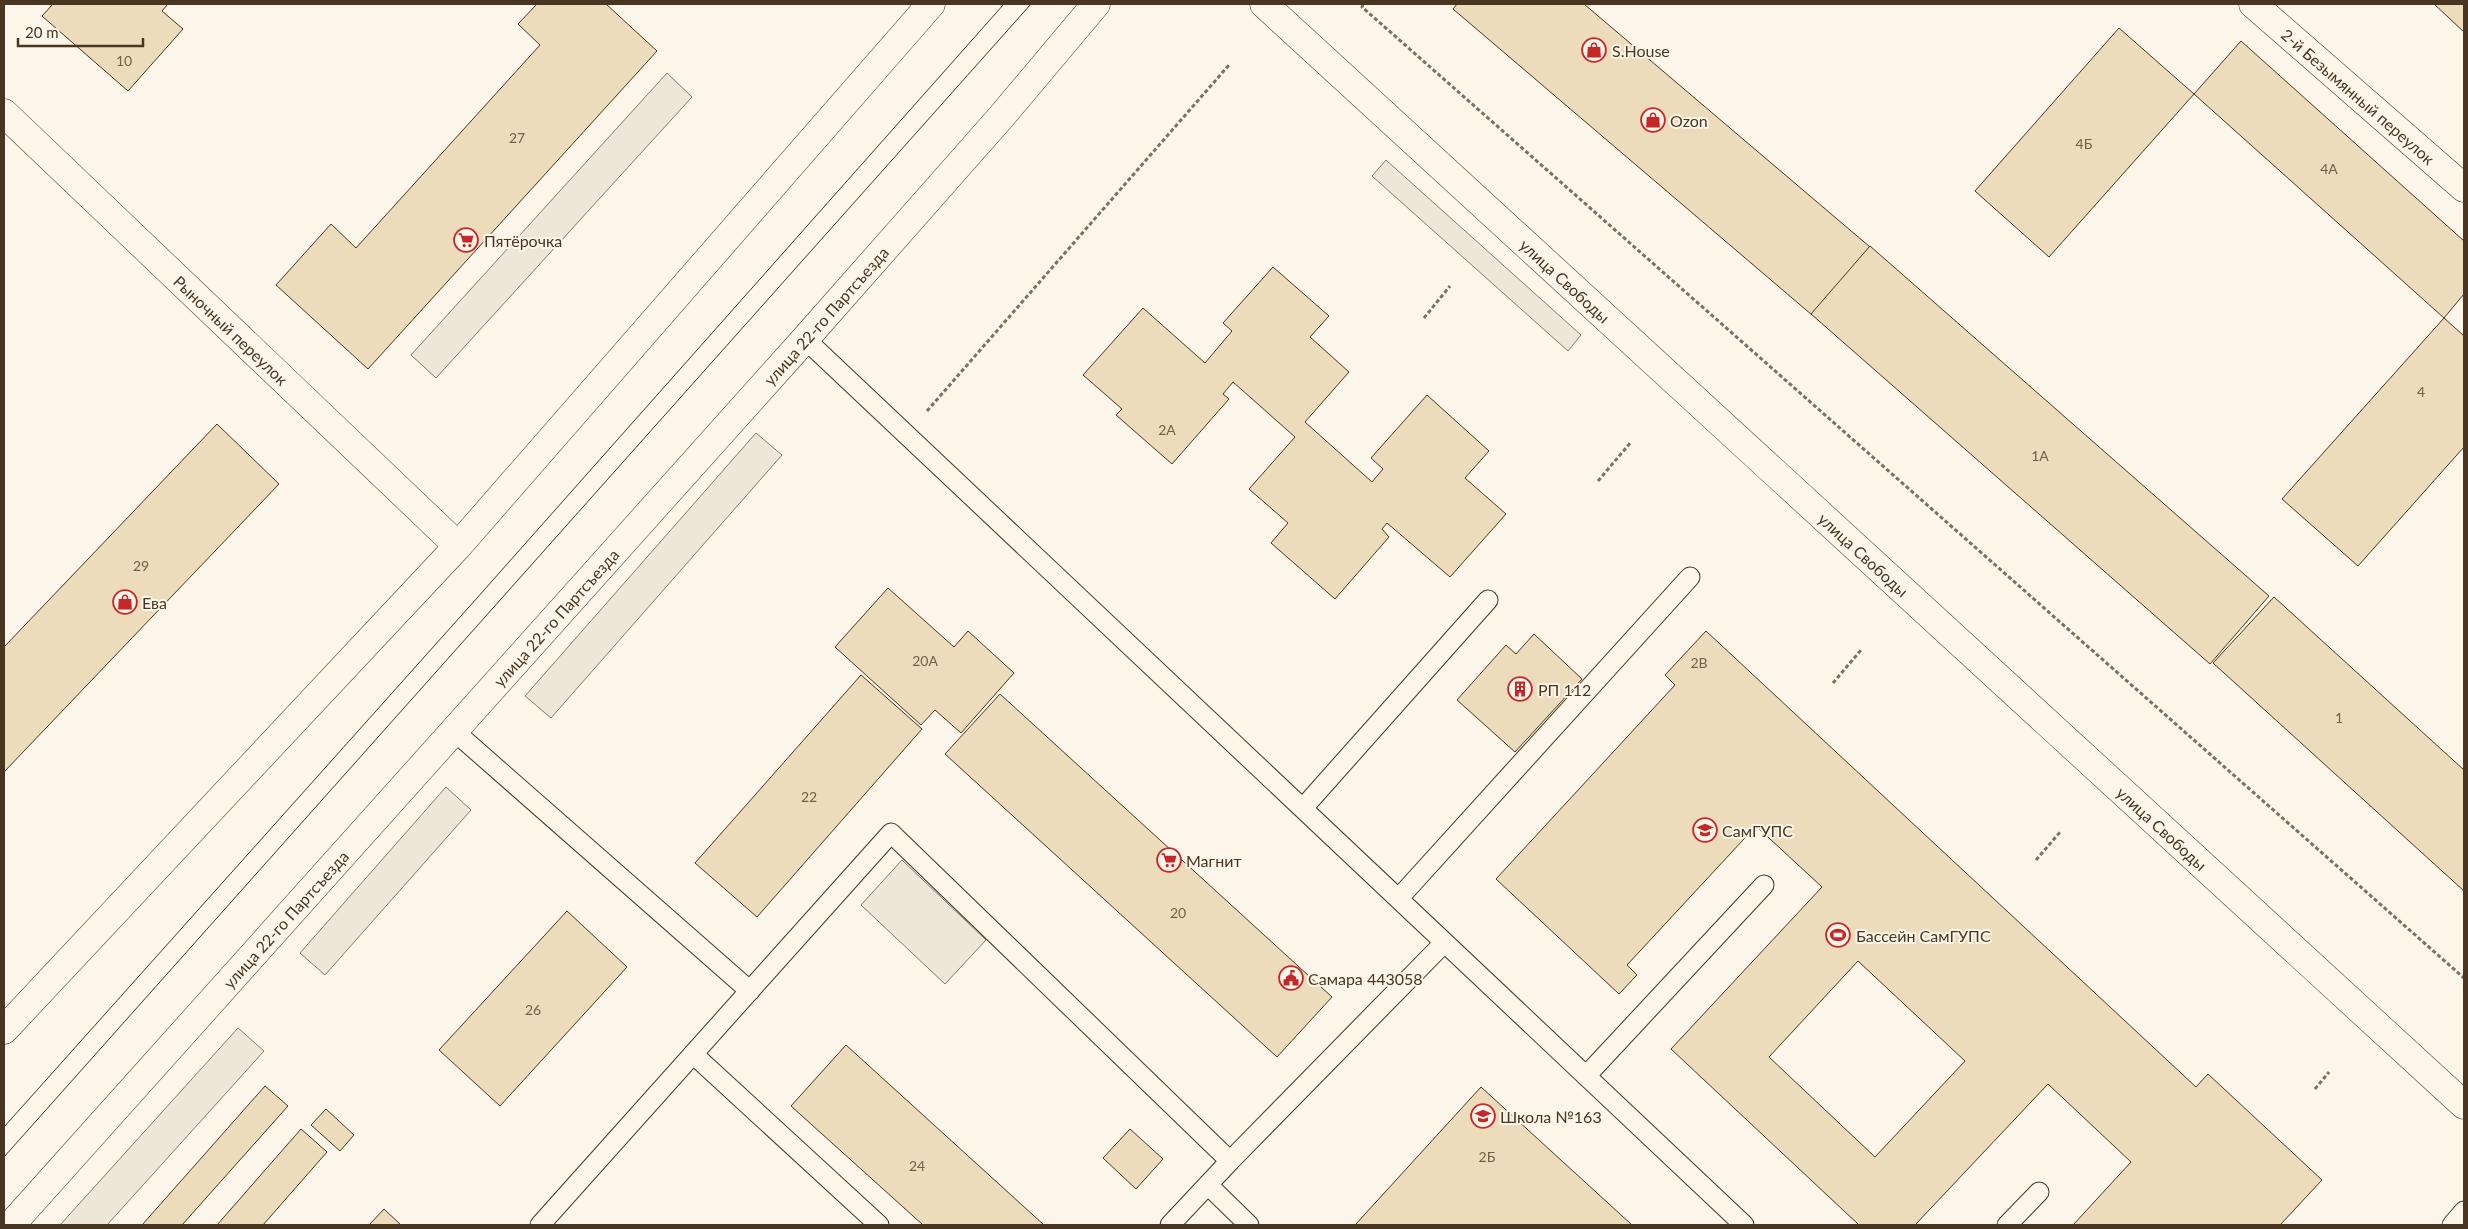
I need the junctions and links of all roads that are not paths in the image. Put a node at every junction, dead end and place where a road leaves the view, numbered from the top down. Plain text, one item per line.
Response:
1 (931, 4) edge
2 (1096, 4) edge
3 (1264, 4) edge
4 (2253, 4) edge
5 (4, 113) edge
6 (2464, 188) edge
7 (805, 339) junction
8 (458, 546) junction
9 (1690, 577) dead end
10 (1488, 600) dead end
11 (454, 731) junction
12 (1303, 808) junction
13 (1764, 885) dead end
14 (1398, 898) junction
15 (1444, 943) junction
16 (750, 991) junction
17 (4, 1030) edge
18 (693, 1054) junction
19 (1586, 1076) junction
20 (2464, 1105) edge
21 (1230, 1161) junction
22 (1208, 1185) junction
23 (2039, 1192) dead end
24 (2464, 1211) edge
25 (11, 1225) edge
26 (540, 1225) edge
27 (879, 1225) edge
28 (1170, 1225) edge
29 (1249, 1225) edge
30 (1744, 1225) edge
31 (2007, 1225) edge
32 (2452, 1225) edge

1 - 8 main road
2 - 7 main road, улица 22-го Партсъезда
3 - 20 main road, улица Свободы
4 - 6 main road, 2-й Безымянный переулок
5 - 8 main road, Рыночный переулок
7 - 11 main road, улица 22-го Партсъезда
7 - 12 lane
8 - 17 main road
9 - 14 lane
10 - 12 lane
11 - 16 lane
11 - 25 main road, улица 22-го Партсъезда
12 - 14 lane
13 - 19 lane
14 - 15 lane
15 - 19 lane
15 - 21 lane
16 - 18 lane
16 - 21 lane
18 - 26 lane
18 - 27 lane
19 - 30 lane
21 - 22 lane
22 - 28 lane
22 - 29 lane
23 - 31 lane
24 - 32 lane

